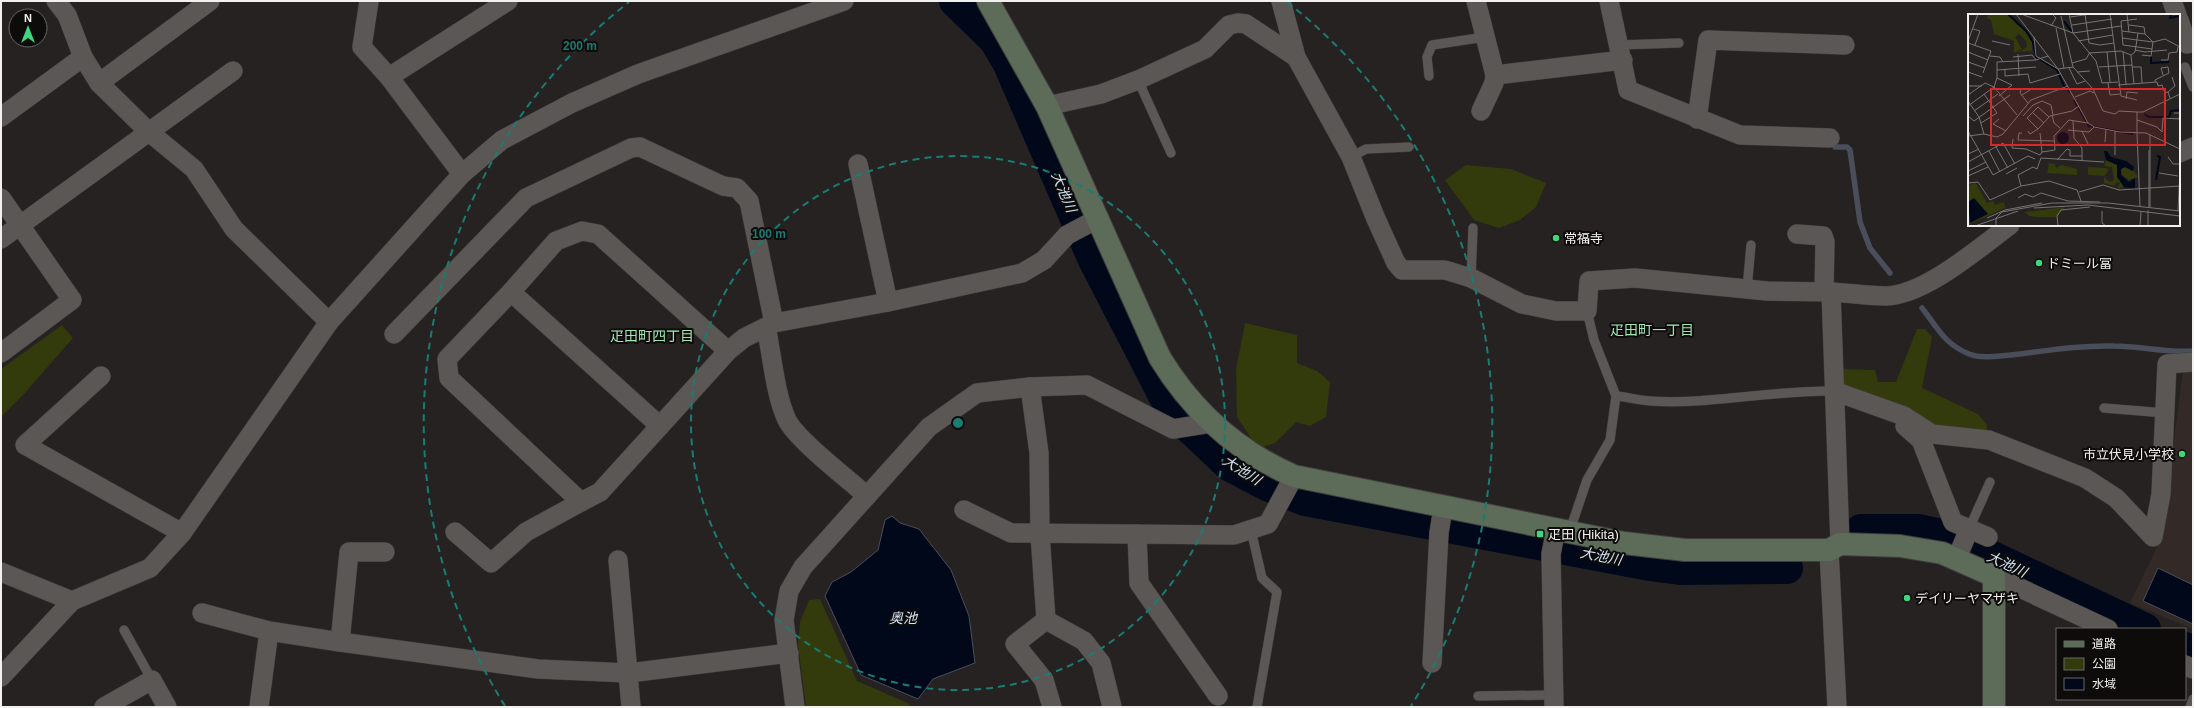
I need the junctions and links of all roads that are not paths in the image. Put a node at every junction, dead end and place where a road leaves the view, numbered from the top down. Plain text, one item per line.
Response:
1 (56, 1) edge
2 (210, 1) edge
3 (368, 1) edge
4 (508, 1) edge
5 (844, 1) edge
6 (1281, 1) edge
7 (1476, 1) edge
8 (1609, 1) edge
9 (2172, 1) edge
10 (993, 3) edge
11 (2177, 14) edge
12 (2180, 23) edge
13 (1485, 38) junction
14 (1679, 43) dead end
15 (2193, 43) edge
16 (1845, 45) dead end
17 (1621, 53) junction
18 (83, 57) junction
19 (1296, 57) junction
20 (2186, 67) dead end
21 (233, 71) dead end
22 (1495, 75) junction
23 (1429, 76) dead end
24 (389, 78) junction
25 (1138, 80) junction
26 (99, 82) junction
27 (2193, 87) edge
28 (1048, 106) junction
29 (1481, 111) dead end
30 (1, 117) edge
31 (1697, 119) junction
32 (149, 132) junction
33 (1830, 138) dead end
34 (2180, 145) edge
35 (2193, 146) edge
36 (1409, 147) dead end
37 (2180, 152) edge
38 (1171, 153) dead end
39 (1351, 157) junction
40 (858, 164) dead end
41 (462, 174) junction
42 (1, 198) edge
43 (1093, 221) junction
44 (18, 226) junction
45 (2009, 226) edge
46 (1473, 228) dead end
47 (1797, 234) dead end
48 (1, 238) edge
49 (1751, 245) dead end
50 (1471, 278) junction
51 (1747, 289) junction
52 (511, 292) junction
53 (1827, 292) junction
54 (888, 302) junction
55 (1587, 310) junction
56 (328, 322) junction
57 (770, 325) junction
58 (394, 334) dead end
59 (728, 351) junction
60 (1, 354) edge
61 (2193, 362) edge
62 (101, 376) dead end
63 (1030, 387) junction
64 (1834, 391) junction
65 (1616, 396) junction
66 (1877, 407) junction
67 (2104, 408) dead end
68 (2165, 413) junction
69 (1206, 424) junction
70 (660, 426) junction
71 (1294, 476) junction
72 (1990, 482) dead end
73 (866, 496) junction
74 (581, 502) junction
75 (964, 510) dead end
76 (1442, 511) junction
77 (1969, 529) junction
78 (1250, 530) junction
79 (455, 532) dead end
80 (182, 533) junction
81 (1040, 534) junction
82 (1137, 534) junction
83 (1988, 537) dead end
84 (1558, 538) junction
85 (1835, 547) junction
86 (385, 552) dead end
87 (1958, 558) junction
88 (618, 560) dead end
89 (1, 572) edge
90 (1994, 576) junction
91 (72, 601) junction
92 (202, 614) dead end
93 (1046, 620) junction
94 (2106, 628) edge
95 (124, 630) dead end
96 (269, 631) junction
97 (340, 642) junction
98 (789, 653) junction
99 (1432, 663) dead end
100 (628, 673) junction
101 (1, 678) edge
102 (152, 680) junction
103 (1218, 696) dead end
104 (1478, 696) dead end
105 (2193, 699) edge
106 (1554, 701) edge
107 (104, 707) edge
108 (166, 707) edge
109 (259, 707) edge
110 (631, 707) edge
111 (795, 707) edge
112 (1052, 707) edge
113 (1112, 707) edge
114 (1257, 707) edge
115 (1837, 707) edge
116 (1994, 707) edge
117 (2190, 707) edge

1 - 18 street
2 - 26 street
3 - 24 street
4 - 24 street
5 - 41 street
6 - 19 street
7 - 13 street
8 - 17 street
9 - 11 street
10 - 28 street
12 - 15 street
13 - 22 street
13 - 23 lane
14 - 17 lane
16 - 31 street
17 - 22 street
17 - 31 street
18 - 26 street
18 - 30 street
19 - 25 street
19 - 39 street
20 - 27 lane
21 - 32 street
22 - 29 street
24 - 41 street
25 - 28 street
25 - 38 lane
26 - 32 street
28 - 43 street
31 - 33 street
32 - 44 street
32 - 56 street
34 - 35 street
35 - 37 street
36 - 39 lane
39 - 50 street
40 - 54 street
41 - 56 street
42 - 44 street
43 - 54 street
43 - 69 street
44 - 48 street
44 - 60 street
45 - 53 street
46 - 50 lane
47 - 53 street
49 - 51 lane
50 - 55 street
51 - 53 street
51 - 55 street
52 - 59 street
52 - 70 street
52 - 74 street
53 - 64 street
54 - 57 street
55 - 65 lane
56 - 80 street
57 - 58 street
57 - 59 street
57 - 73 street
59 - 70 street
61 - 68 street
62 - 80 street
63 - 69 street
63 - 73 street
63 - 81 street
64 - 65 lane
64 - 66 street
64 - 85 street
65 - 84 lane
66 - 68 street
66 - 77 street
67 - 68 lane
69 - 71 street
70 - 74 street
71 - 76 street
71 - 78 street
72 - 77 lane
73 - 98 street
74 - 79 street
75 - 81 street
76 - 84 street
76 - 99 street
77 - 83 street
77 - 87 street
78 - 82 street
78 - 114 lane
80 - 91 street
81 - 82 street
81 - 93 street
82 - 103 street
84 - 85 street
84 - 106 street
85 - 87 street
85 - 115 street
86 - 97 street
87 - 90 street
88 - 100 street
89 - 91 street
90 - 94 street
90 - 116 street
91 - 101 street
92 - 96 street
93 - 112 street
93 - 113 street
95 - 102 lane
96 - 97 street
96 - 109 street
97 - 100 street
98 - 100 street
98 - 111 street
100 - 110 street
102 - 107 street
102 - 108 street
104 - 106 lane
105 - 117 lane

